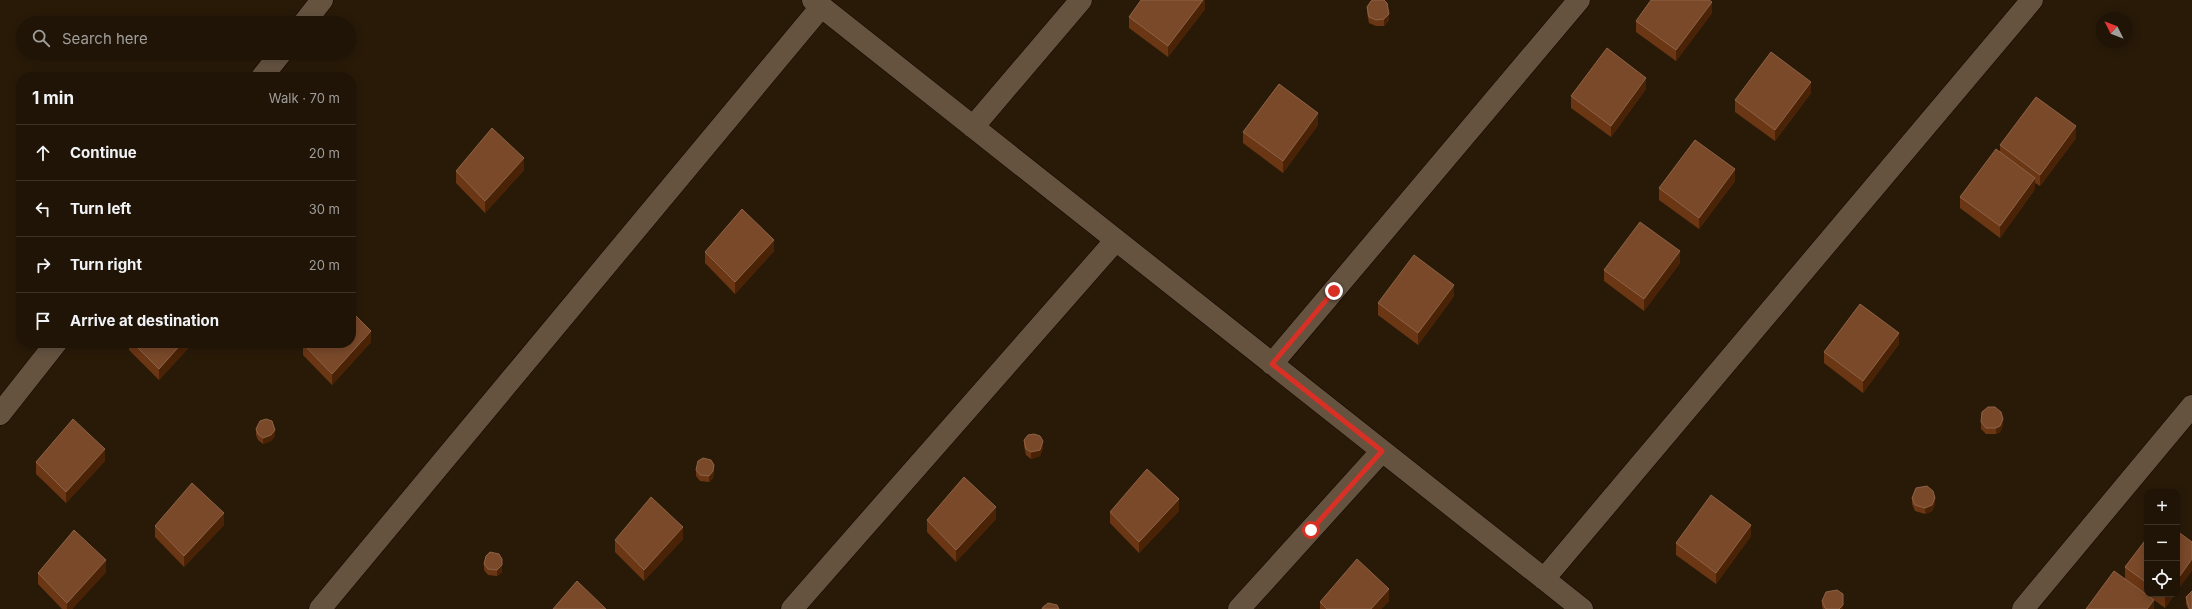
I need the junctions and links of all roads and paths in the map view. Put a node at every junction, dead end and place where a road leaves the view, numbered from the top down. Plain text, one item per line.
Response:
1 (322, 0) edge
2 (1081, 0) edge
3 (1579, 0) edge
4 (2032, 0) edge
5 (817, 3) edge
6 (309, 16) edge
7 (275, 60) edge
8 (266, 72) edge
9 (973, 127) junction
10 (1116, 240) junction
11 (52, 348) edge
12 (1272, 364) junction
13 (2192, 406) edge
14 (0, 414) edge
15 (1382, 451) junction
16 (1544, 579) junction
17 (320, 609) edge
18 (792, 609) edge
19 (1239, 609) edge
20 (1582, 609) edge
21 (2023, 609) edge

1 - 6 street
2 - 9 street
3 - 12 street
4 - 16 street
5 - 9 street
5 - 17 street
7 - 8 street
9 - 10 street
10 - 12 street
10 - 18 street
11 - 14 street
12 - 15 street
13 - 21 street
15 - 16 street
15 - 19 street
16 - 20 street

